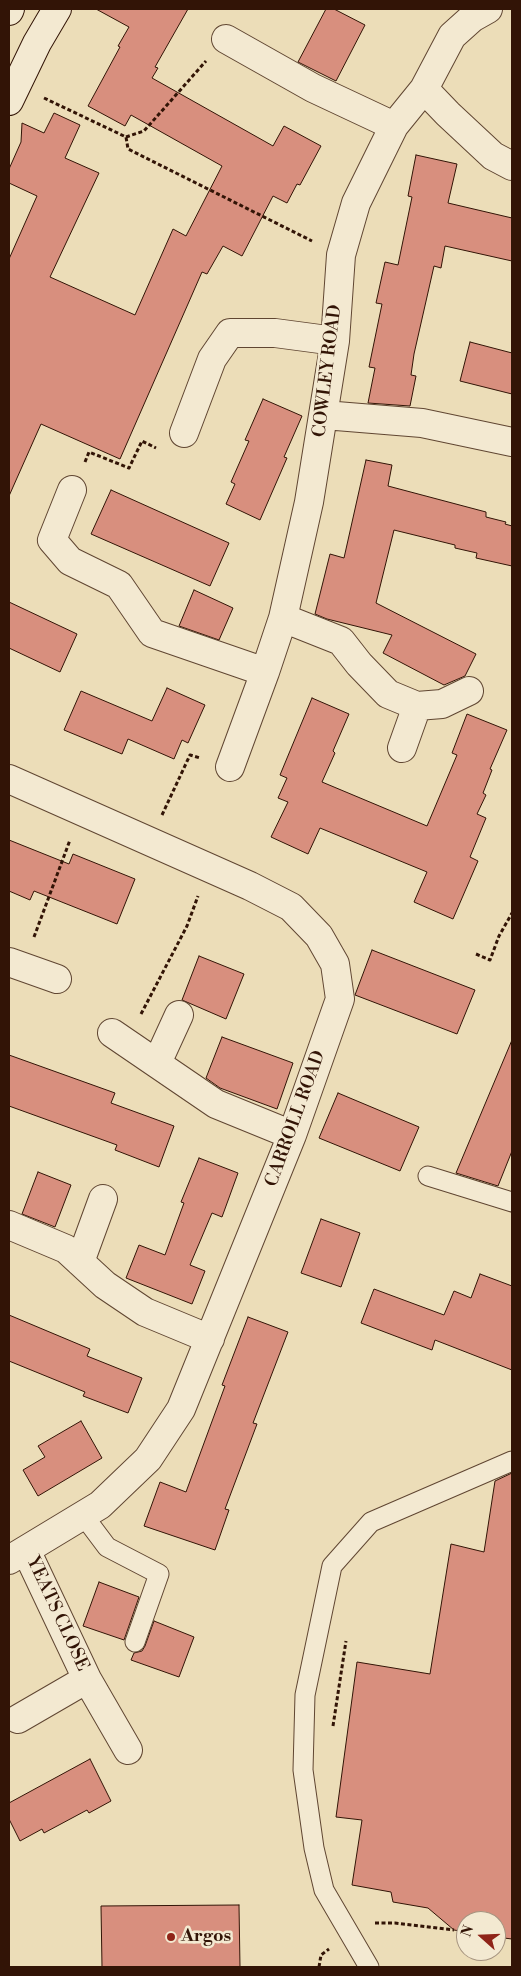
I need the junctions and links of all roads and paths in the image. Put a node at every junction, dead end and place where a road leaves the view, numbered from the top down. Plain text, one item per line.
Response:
1 (57, 9) edge
2 (488, 9) edge
3 (226, 39) joint
4 (424, 89) junction
5 (13, 93) edge
6 (394, 126) junction
7 (126, 136) junction
8 (512, 166) edge
9 (341, 255) junction
10 (335, 341) junction
11 (324, 415) junction
12 (184, 434) joint
13 (512, 442) edge
14 (72, 490) joint
15 (283, 618) junction
16 (265, 672) junction
17 (469, 691) dead end
18 (417, 706) junction
19 (402, 748) dead end
20 (230, 767) joint
21 (9, 779) edge
22 (81, 812) junction
23 (150, 842) junction
24 (198, 898) dead end
25 (512, 913) edge
26 (476, 954) dead end
27 (16, 964) edge
28 (57, 979) dead end
29 (179, 1015) dead end
30 (118, 1037) joint
31 (157, 1063) junction
32 (292, 1135) junction
33 (428, 1176) dead end
34 (104, 1199) dead end
35 (512, 1202) edge
36 (9, 1224) edge
37 (80, 1262) junction
38 (210, 1339) junction
39 (512, 1461) edge
40 (83, 1515) junction
41 (18, 1555) edge
42 (347, 1633) dead end
43 (135, 1642) dead end
44 (87, 1679) junction
45 (18, 1719) dead end
46 (333, 1729) dead end
47 (128, 1750) dead end
48 (369, 1967) edge

1 - 5 street
2 - 4 street, COWLEY ROAD
3 - 6 street
3 - 7 path
4 - 6 street, COWLEY ROAD
4 - 8 street
5 - 7 path
6 - 9 street, COWLEY ROAD
7 - 9 path
9 - 10 street, COWLEY ROAD
10 - 11 street, COWLEY ROAD
10 - 12 street
11 - 13 street
11 - 15 street, COWLEY ROAD
12 - 14 path
14 - 16 street
15 - 16 street, COWLEY ROAD
15 - 18 street
16 - 20 street, COWLEY ROAD
17 - 18 street
18 - 19 street
20 - 23 path
21 - 22 street, CARROLL ROAD
22 - 23 street, CARROLL ROAD
22 - 27 path
23 - 32 street, CARROLL ROAD
24 - 30 path
25 - 26 path
27 - 28 street
29 - 31 street
30 - 31 street
31 - 32 street
32 - 38 street, CARROLL ROAD
33 - 35 lane
34 - 37 street
36 - 37 street
37 - 38 street
38 - 40 street, CARROLL ROAD
39 - 48 lane
40 - 41 street, CARROLL ROAD
40 - 43 lane
41 - 44 street, YEATS CLOSE
42 - 46 path
44 - 45 street, YEATS CLOSE
44 - 47 street, YEATS CLOSE

